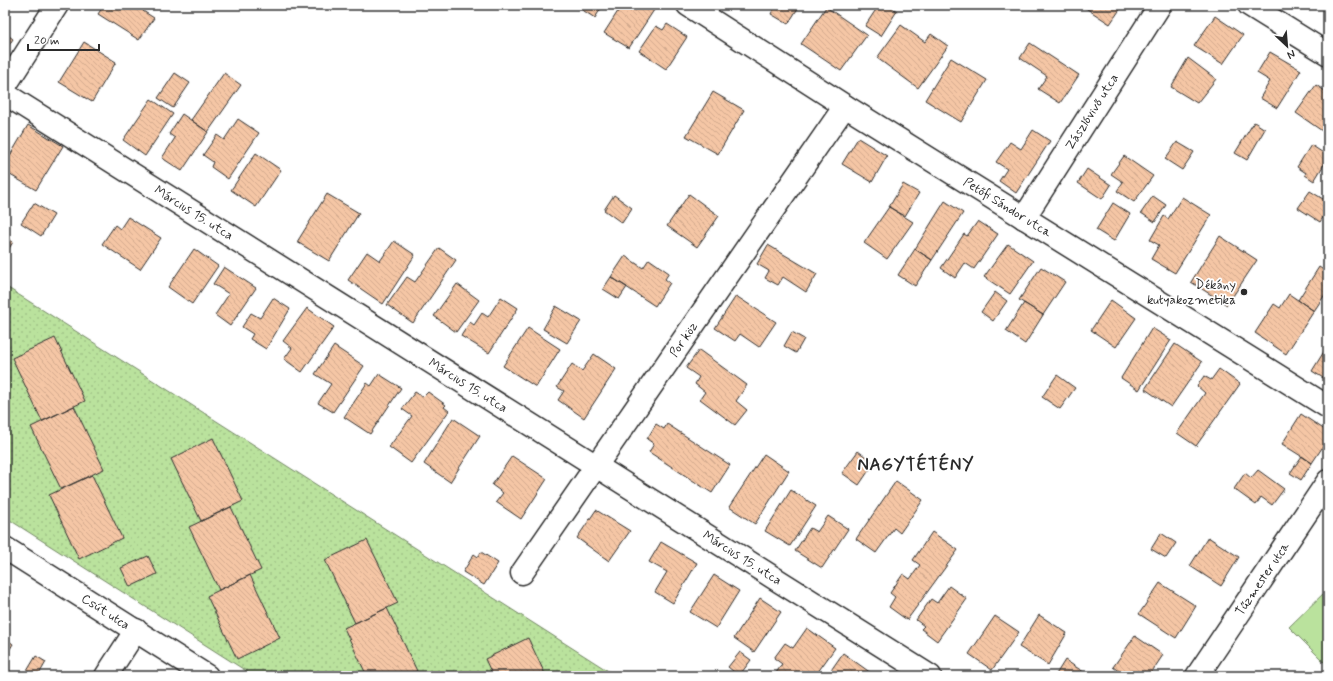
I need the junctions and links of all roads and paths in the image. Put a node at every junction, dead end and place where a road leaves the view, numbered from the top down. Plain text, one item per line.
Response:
1 (57, 5) edge
2 (688, 5) edge
3 (1160, 5) edge
4 (1250, 5) edge
5 (1328, 54) edge
6 (5, 86) edge
7 (5, 94) edge
8 (845, 106) junction
9 (1024, 218) junction
10 (1328, 407) edge
11 (595, 466) junction
12 (1328, 481) edge
13 (5, 548) edge
14 (522, 573) dead end
15 (136, 630) junction
16 (106, 676) edge
17 (207, 676) edge
18 (930, 676) edge
19 (1197, 676) edge

1 - 6 street
2 - 8 street, Petőfi Sándor utca
3 - 9 street, Zászlóvivő utca
4 - 5 street
7 - 11 street, Március 15. utca
8 - 9 street, Petőfi Sándor utca
8 - 11 street, Por köz
9 - 10 street, Petőfi Sándor utca
11 - 14 street, Por köz
11 - 18 street, Március 15. utca
12 - 19 street, Tűzmester utca
13 - 15 street, Csút utca
15 - 16 street
15 - 17 street, Csút utca

